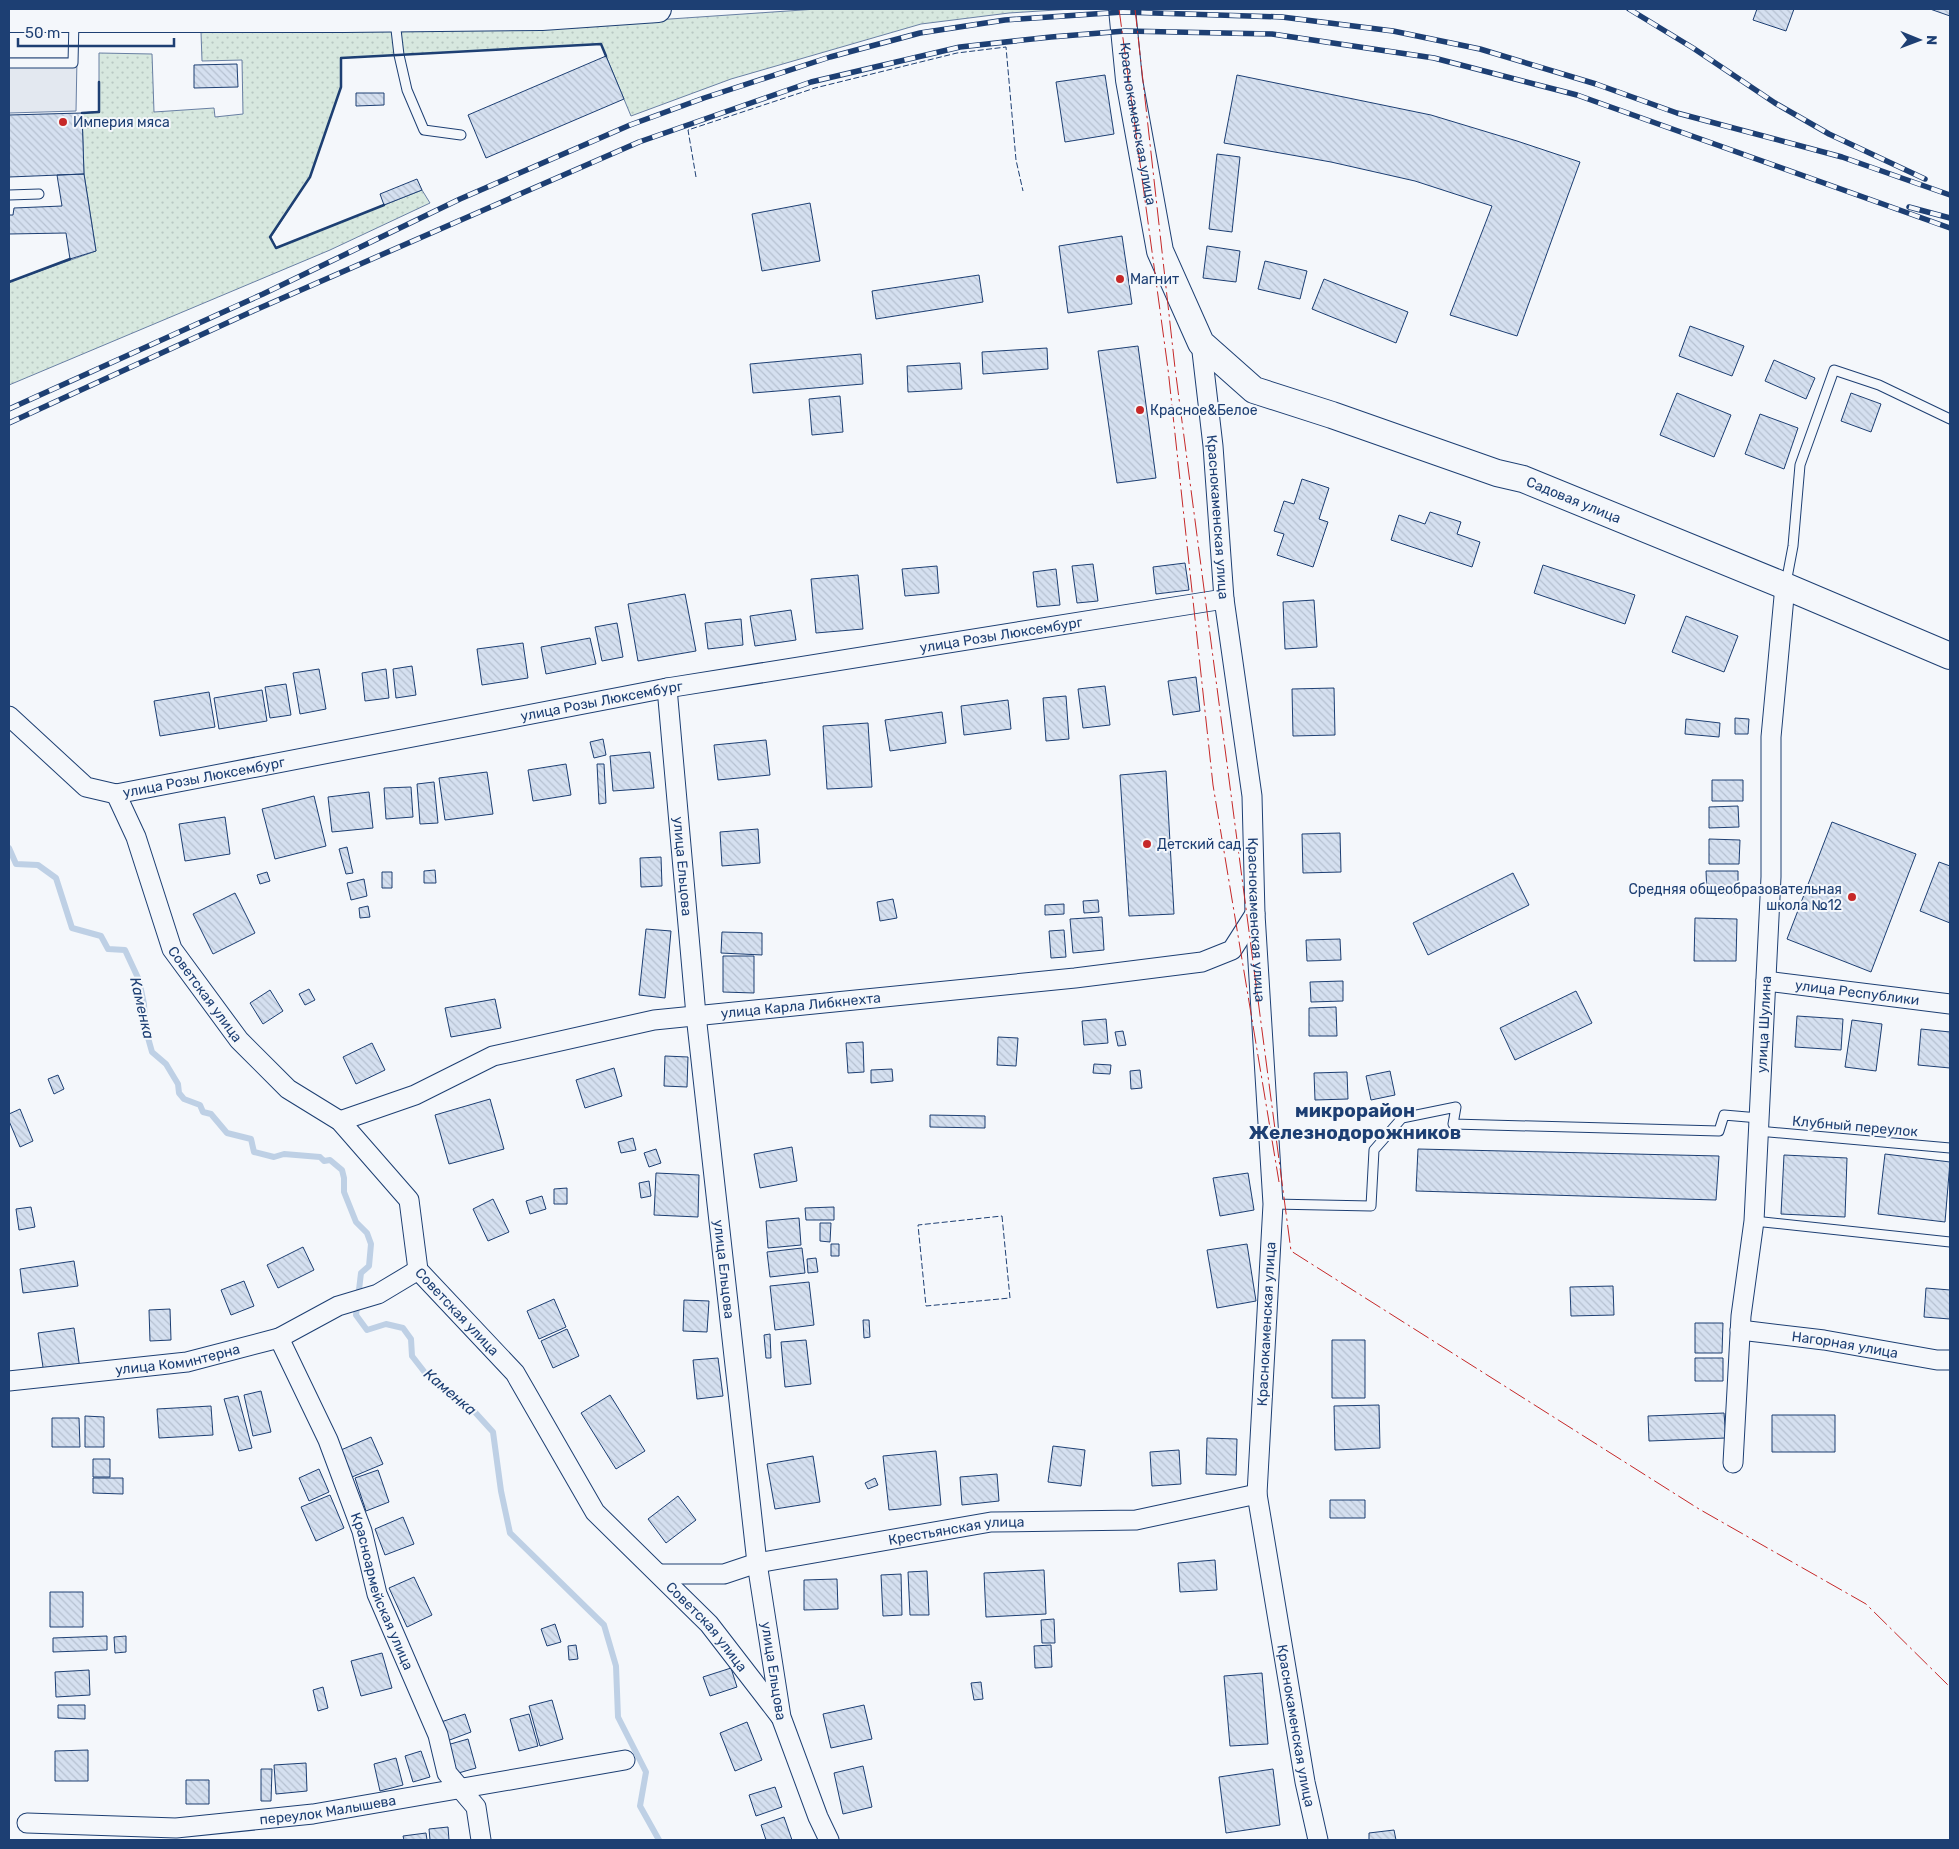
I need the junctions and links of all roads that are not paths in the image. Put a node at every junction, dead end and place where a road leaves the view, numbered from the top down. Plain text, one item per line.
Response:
1 (658, 9) edge
2 (1122, 9) edge
3 (164, 14) edge
4 (345, 14) edge
5 (9, 19) edge
6 (74, 19) junction
7 (395, 19) junction
8 (9, 62) edge
9 (461, 135) dead end
10 (39, 194) dead end
11 (9, 195) edge
12 (1201, 343) junction
13 (1950, 420) edge
14 (1785, 586) junction
15 (1224, 599) junction
16 (1950, 656) edge
17 (668, 688) junction
18 (9, 716) edge
19 (116, 794) junction
20 (1255, 914) junction
21 (1766, 981) junction
22 (1950, 1004) edge
23 (696, 1015) junction
24 (340, 1121) junction
25 (1759, 1125) junction
26 (1950, 1148) edge
27 (1273, 1204) junction
28 (1754, 1221) junction
29 (1950, 1242) edge
30 (418, 1270) junction
31 (1740, 1330) junction
32 (279, 1338) junction
33 (1950, 1360) edge
34 (9, 1381) edge
35 (1733, 1464) dead end
36 (1256, 1494) junction
37 (757, 1563) junction
38 (659, 1574) junction
39 (781, 1717) junction
40 (625, 1760) dead end
41 (460, 1788) junction
42 (28, 1822) dead end
43 (480, 1840) edge
44 (829, 1840) edge
45 (1318, 1840) edge

1 - 7 street
2 - 12 street, Краснокаменская улица
3 - 4 street
3 - 6 street
4 - 7 street
5 - 6 street
6 - 8 lane
7 - 9 lane
10 - 11 lane
12 - 14 street, Садовая улица
12 - 15 street, Краснокаменская улица
13 - 14 lane
14 - 16 street, Садовая улица
14 - 21 street, улица Шулина
15 - 17 street, улица Розы Люксембург
15 - 20 street, Краснокаменская улица
17 - 19 street, улица Розы Люксембург
17 - 23 street, улица Ельцова
18 - 19 street, улица Розы Люксембург
19 - 24 street, Советская улица
20 - 23 street, улица Карла Либкнехта
20 - 27 street, Краснокаменская улица
21 - 22 street, улица Республики
21 - 25 street, улица Шулина
23 - 24 street, улица Карла Либкнехта
23 - 37 street, улица Ельцова
24 - 30 street, Советская улица
25 - 26 lane, Клубный переулок
25 - 27 lane, Клубный переулок
25 - 28 street, улица Шулина
27 - 36 street, Краснокаменская улица
28 - 29 lane
28 - 31 street, улица Шулина
30 - 32 street, улица Коминтерна
30 - 38 street, Советская улица
31 - 33 street, Нагорная улица
31 - 35 street, улица Шулина
32 - 34 street, улица Коминтерна
32 - 41 street, Красноармейская улица
36 - 37 street, Крестьянская улица
36 - 45 street, Краснокаменская улица
37 - 38 street, Крестьянская улица
37 - 39 street, улица Ельцова
38 - 39 street, Советская улица
39 - 44 street, улица Ельцова
40 - 41 street, переулок Малышева
41 - 42 street, переулок Малышева
41 - 43 street, Красноармейская улица

